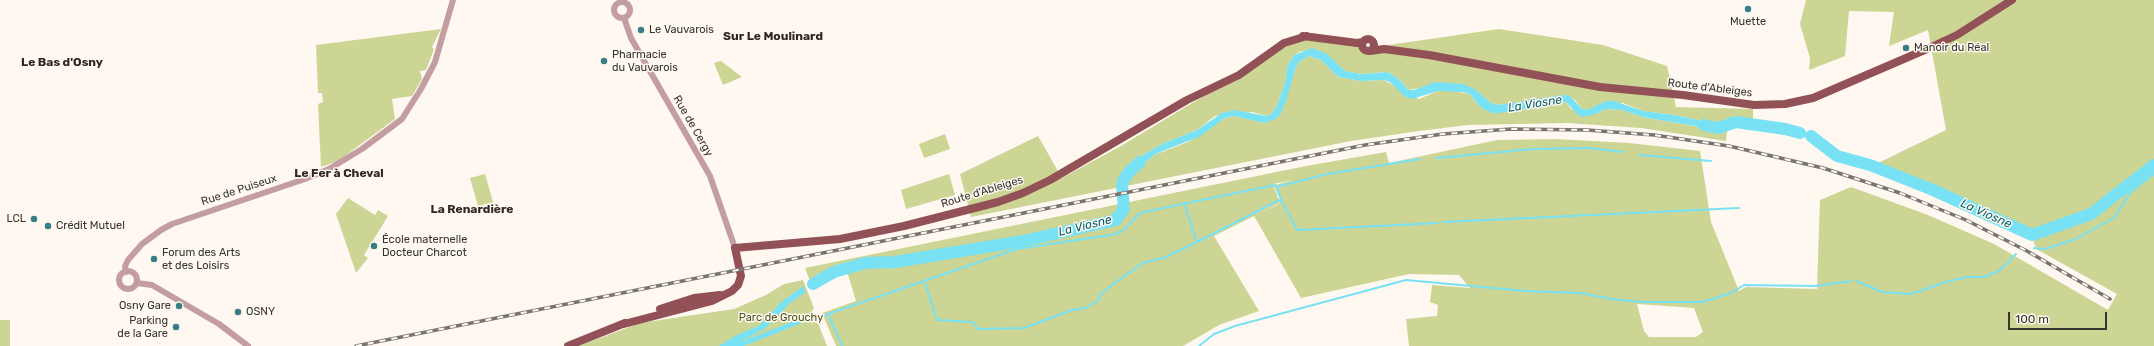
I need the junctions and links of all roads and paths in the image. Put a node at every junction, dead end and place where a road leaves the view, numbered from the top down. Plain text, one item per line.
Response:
1 (453, 0) edge
2 (2012, 0) edge
3 (620, 1) edge
4 (624, 18) junction
5 (735, 248) junction
6 (126, 272) junction
7 (137, 283) junction
8 (248, 346) edge
9 (568, 346) edge

1 - 6 street, Rue de Puiseux
2 - 5 main road, Route d'Ableiges
3 - 4 street
3 - 4 street
4 - 5 street, Rue de Cergy
5 - 9 main road
6 - 7 street
6 - 7 street
7 - 8 street

